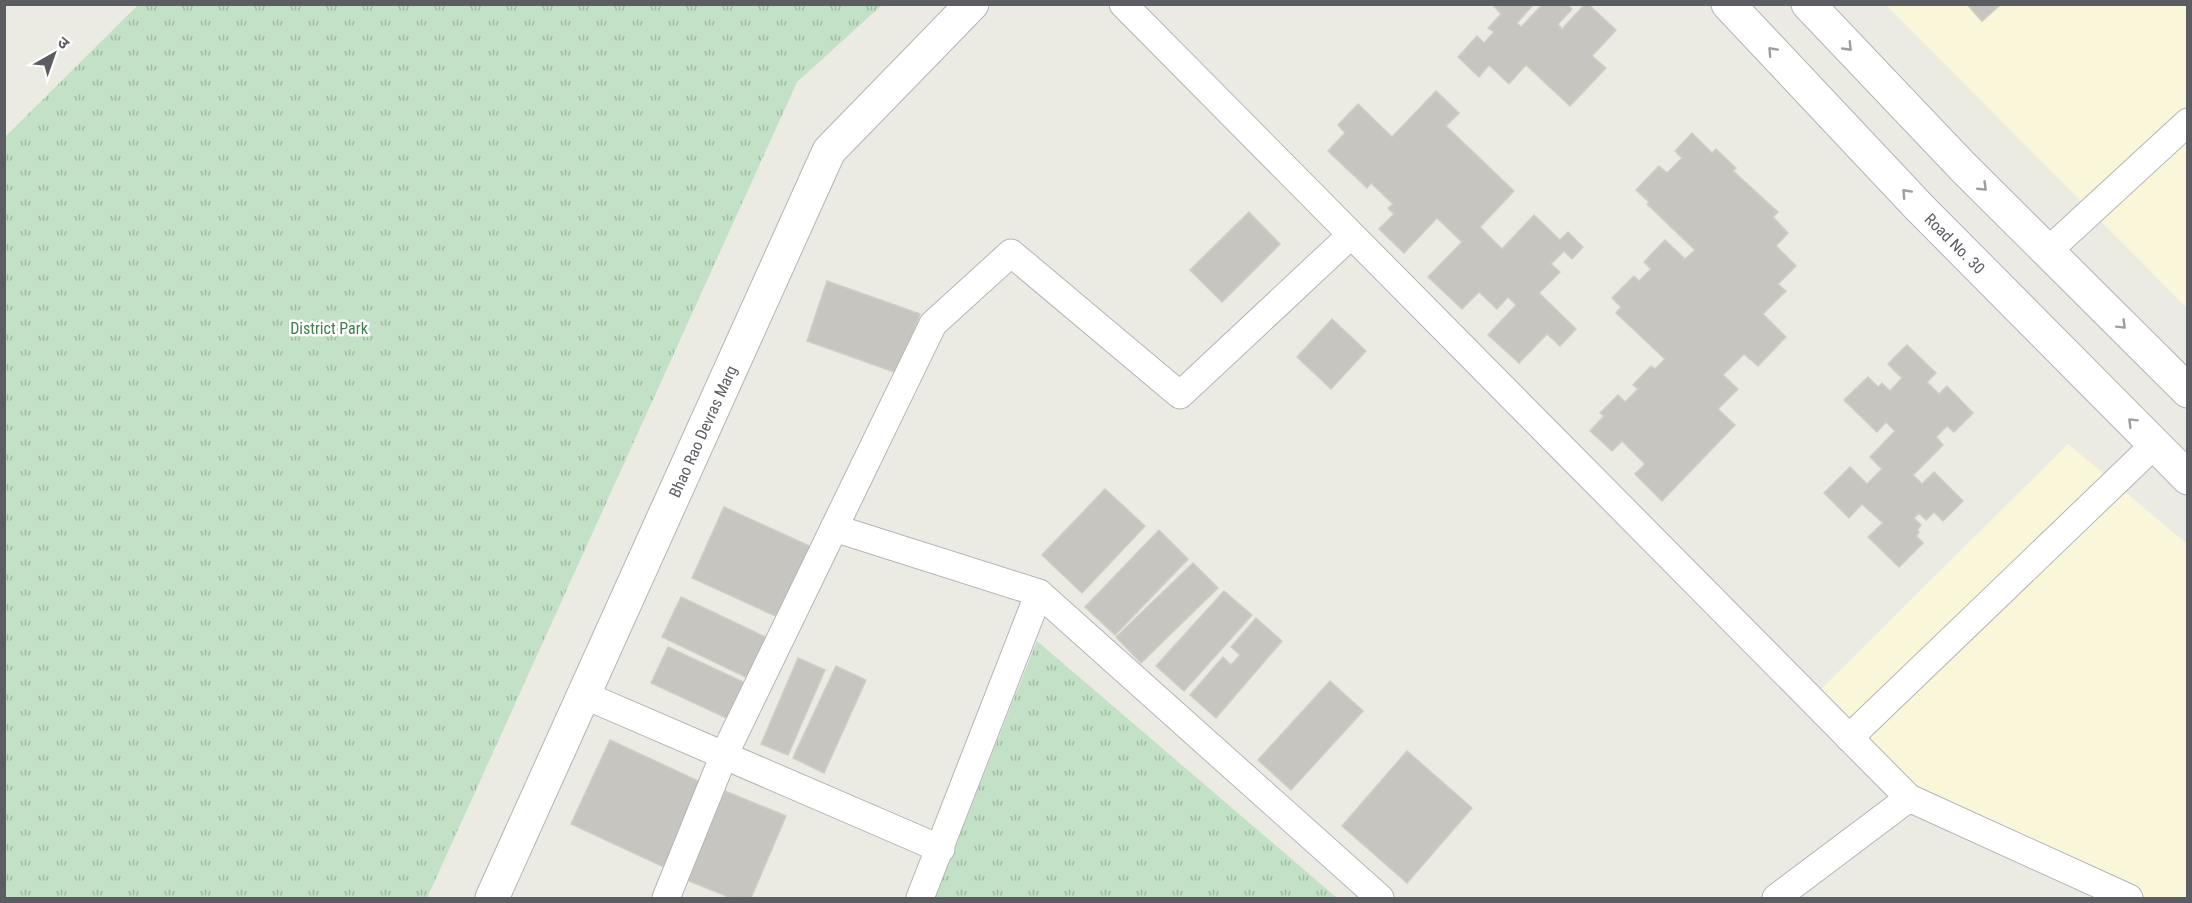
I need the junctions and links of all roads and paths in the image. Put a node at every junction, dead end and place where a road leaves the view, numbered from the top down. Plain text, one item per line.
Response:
1 (972, 4) edge
2 (1123, 4) edge
3 (1728, 4) edge
4 (1808, 4) edge
5 (2187, 122) edge
6 (1351, 235) junction
7 (2048, 251) junction
8 (2187, 391) edge
9 (2154, 445) junction
10 (2187, 478) edge
11 (834, 528) junction
12 (1039, 593) junction
13 (584, 695) junction
14 (1849, 738) junction
15 (724, 755) junction
16 (1909, 798) junction
17 (941, 849) junction
18 (492, 898) edge
19 (666, 898) edge
20 (920, 898) edge
21 (1380, 898) edge
22 (1776, 898) edge
23 (2129, 898) edge

1 - 13 street, Bhao Rao Devras Marg
2 - 6 street
9 -> 3 street, Road No. 30
4 -> 7 street
5 - 7 street
6 - 11 street
6 - 14 street
7 -> 8 street
9 - 10 street, Road No. 30
9 - 14 street
11 - 12 street
11 - 15 street
12 - 17 street
12 - 21 street
13 - 15 street
13 - 18 street, Bhao Rao Devras Marg
14 - 16 street
15 - 17 street
15 - 19 street
16 - 22 street
16 - 23 street
17 - 20 street

